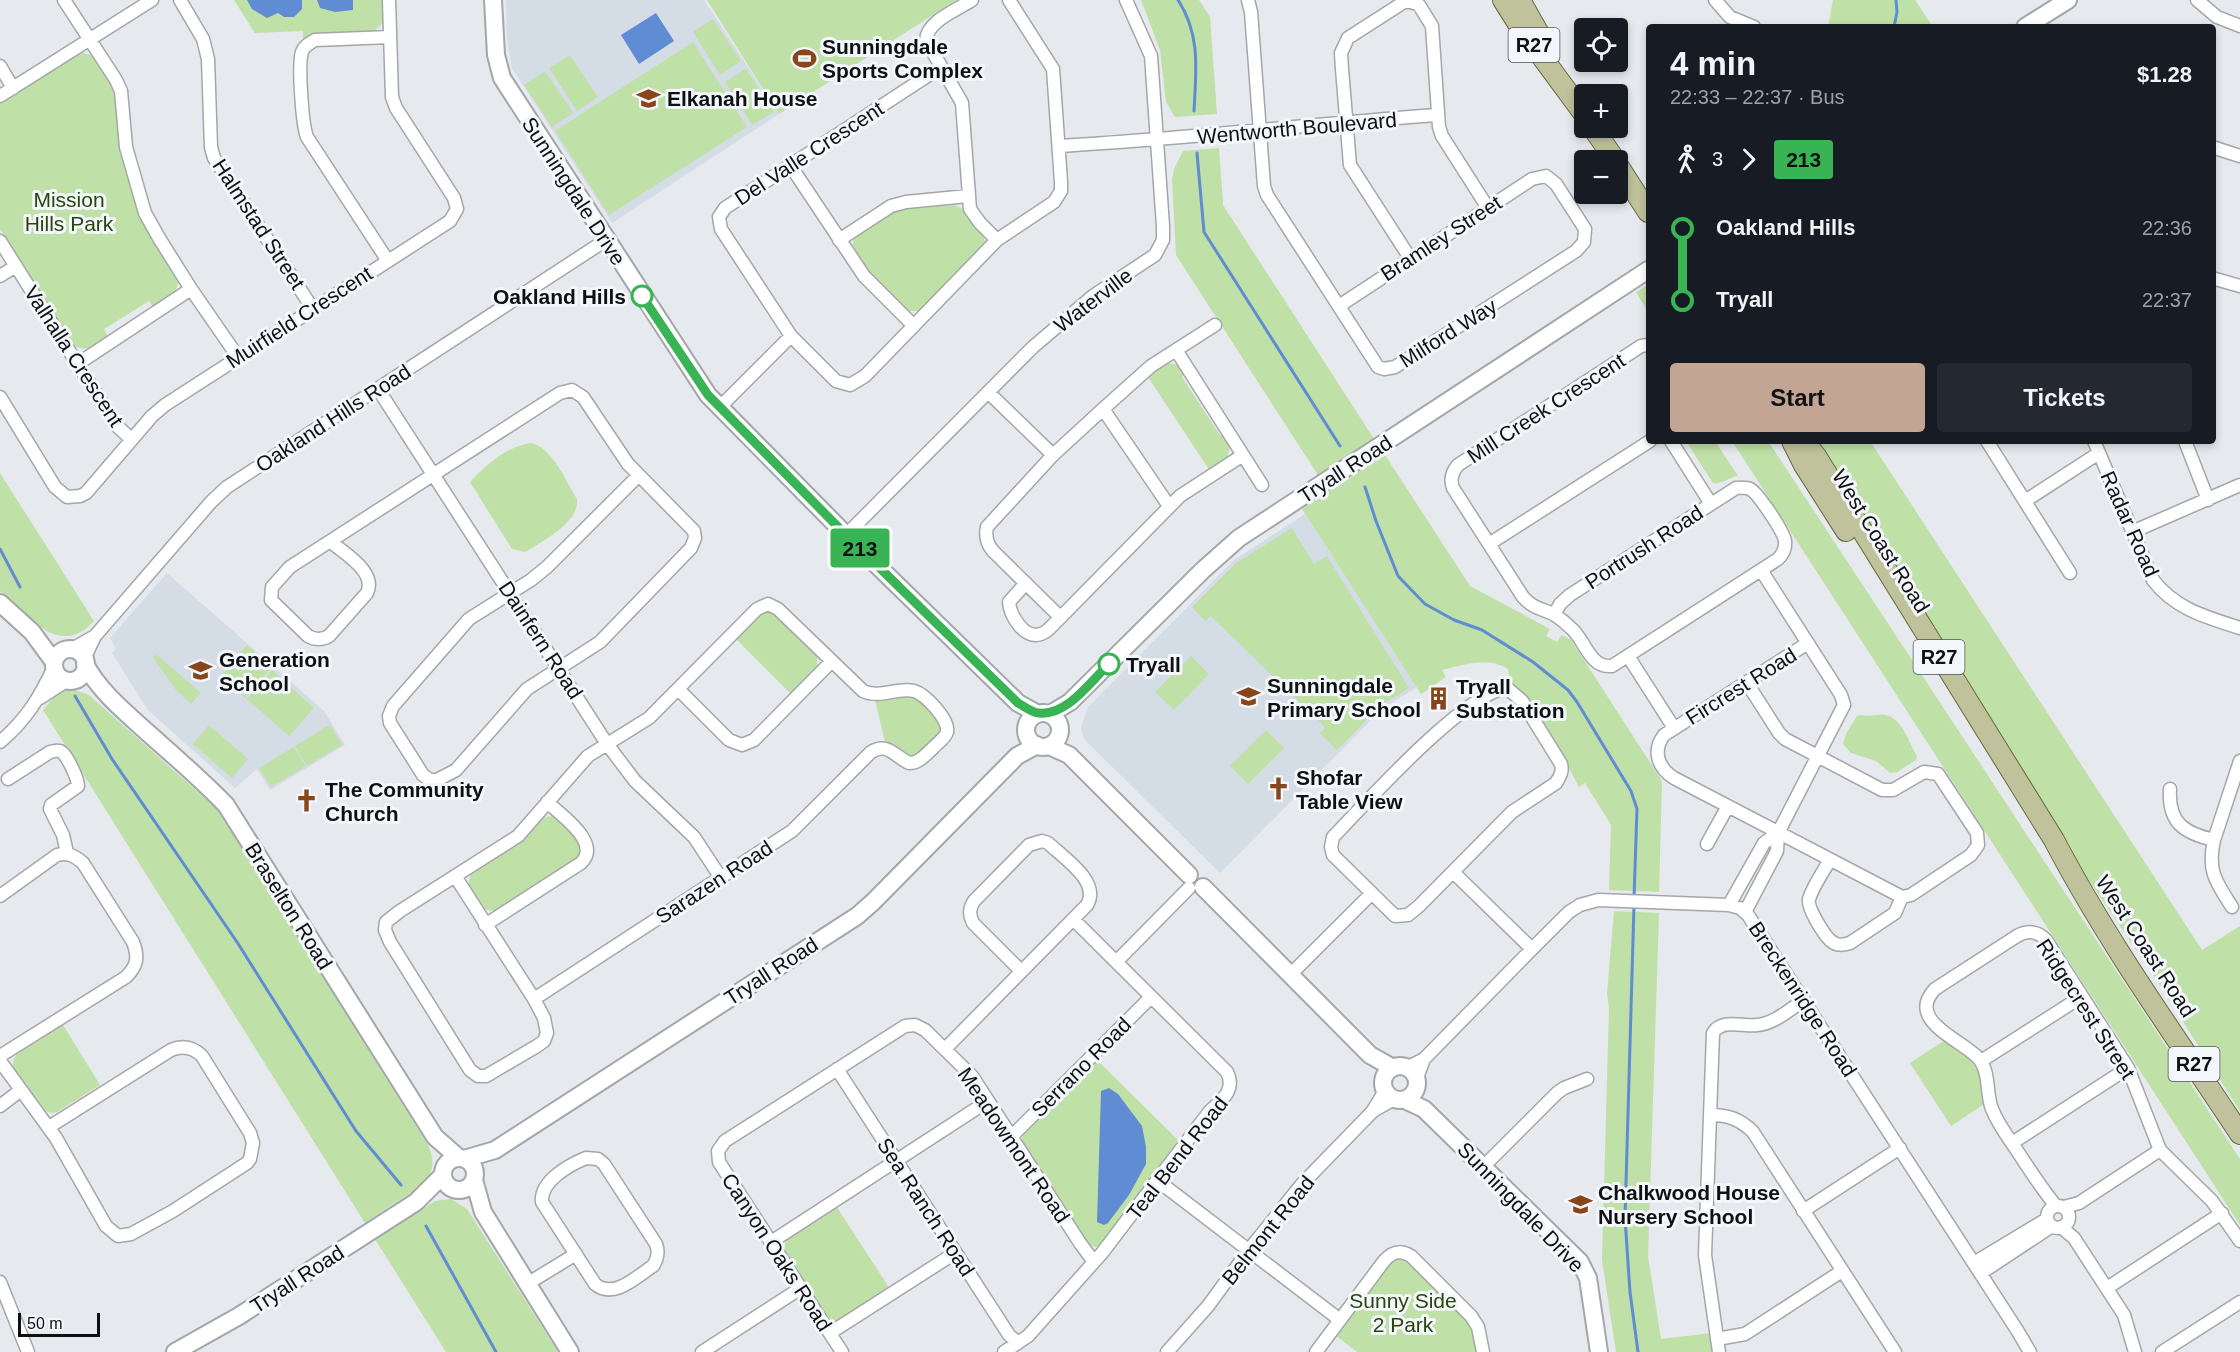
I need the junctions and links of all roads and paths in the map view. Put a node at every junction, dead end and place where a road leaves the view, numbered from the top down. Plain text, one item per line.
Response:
1 (64, 0) edge
2 (152, 0) edge
3 (180, 0) edge
4 (389, 0) edge
5 (494, 0) edge
6 (972, 0) edge
7 (1009, 0) edge
8 (1126, 0) edge
9 (1248, 0) edge
10 (1503, 0) edge
11 (1520, 0) edge
12 (1715, 0) edge
13 (2068, 0) edge
14 (2197, 0) edge
15 (1747, 24) edge
16 (2030, 24) edge
17 (2240, 26) edge
18 (390, 37) junction
19 (91, 40) junction
20 (0, 66) edge
21 (941, 67) junction
22 (13, 88) junction
23 (1567, 88) junction
24 (0, 96) edge
25 (1574, 99) edge
26 (1437, 116) junction
27 (1345, 122) junction
28 (1259, 129) junction
29 (1158, 140) junction
30 (1059, 146) junction
31 (2216, 148) edge
32 (2240, 156) edge
33 (790, 165) junction
34 (1546, 176) joint
35 (1628, 181) edge
36 (968, 196) junction
37 (1488, 208) junction
38 (1646, 209) edge
39 (606, 240) junction
40 (839, 240) junction
41 (997, 240) junction
42 (0, 241) edge
43 (1410, 258) junction
44 (388, 261) junction
45 (16, 266) junction
46 (1646, 271) edge
47 (0, 276) edge
48 (2216, 279) edge
49 (2240, 286) edge
50 (191, 289) junction
51 (1339, 306) junction
52 (313, 309) junction
53 (1215, 325) dead end
54 (914, 326) junction
55 (790, 336) junction
56 (1646, 345) edge
57 (1176, 350) junction
58 (238, 357) junction
59 (79, 363) junction
60 (378, 388) junction
61 (988, 392) junction
62 (0, 397) edge
63 (720, 407) junction
64 (1103, 409) junction
65 (131, 439) junction
66 (1646, 444) edge
67 (1673, 444) edge
68 (1794, 444) edge
69 (1806, 444) edge
70 (1989, 444) edge
71 (2095, 444) edge
72 (2186, 444) edge
73 (2099, 453) junction
74 (1053, 455) junction
75 (1243, 455) junction
76 (434, 474) junction
77 (639, 475) junction
78 (1262, 485) dead end
79 (2240, 485) edge
80 (2208, 500) junction
81 (2025, 501) junction
82 (1711, 504) junction
83 (1170, 506) junction
84 (2132, 532) junction
85 (846, 535) junction
86 (331, 542) junction
87 (1489, 544) junction
88 (1761, 570) junction
89 (2070, 573) dead end
90 (1026, 583) junction
91 (510, 593) junction
92 (0, 603) edge
93 (1554, 615) junction
94 (1060, 617) junction
95 (2240, 628) edge
96 (32, 632) junction
97 (1808, 643) junction
98 (77, 655) junction
99 (1628, 657) junction
100 (832, 661) junction
101 (54, 664) junction
102 (560, 668) junction
103 (71, 680) junction
104 (1747, 683) junction
105 (678, 689) junction
106 (39, 699) junction
107 (112, 701) junction
108 (1674, 728) junction
109 (1043, 729) junction
110 (0, 742) edge
111 (607, 744) junction
112 (1818, 756) junction
113 (2240, 761) edge
114 (8, 779) dead end
115 (2170, 789) dead end
116 (547, 802) junction
117 (1728, 806) junction
118 (1778, 833) junction
119 (2214, 840) junction
120 (1707, 844) dead end
121 (67, 853) junction
122 (1830, 860) junction
123 (1453, 872) junction
124 (2072, 874) junction
125 (455, 876) junction
126 (721, 878) junction
127 (1194, 883) junction
128 (1371, 894) junction
129 (0, 896) edge
130 (1902, 897) junction
131 (1729, 905) junction
132 (2232, 907) dead end
133 (1745, 912) junction
134 (1073, 919) junction
135 (485, 925) junction
136 (1532, 949) junction
137 (1117, 961) junction
138 (1022, 971) junction
139 (1290, 975) junction
140 (1151, 997) junction
141 (2081, 997) junction
142 (534, 999) junction
143 (1803, 1001) junction
144 (945, 1049) junction
145 (1370, 1055) junction
146 (0, 1056) edge
147 (0, 1061) edge
148 (1981, 1061) junction
149 (2128, 1068) junction
150 (837, 1069) junction
151 (1408, 1075) junction
152 (1587, 1079) dead end
153 (21, 1090) junction
154 (1392, 1094) junction
155 (988, 1101) junction
156 (0, 1106) edge
157 (1424, 1108) junction
158 (1710, 1115) junction
159 (49, 1127) junction
160 (2240, 1134) edge
161 (435, 1137) junction
162 (1011, 1137) junction
163 (2012, 1143) junction
164 (1900, 1148) junction
165 (495, 1150) junction
166 (2160, 1150) junction
167 (718, 1151) joint
168 (461, 1158) junction
169 (896, 1161) junction
170 (1483, 1167) junction
171 (475, 1177) junction
172 (448, 1181) junction
173 (1158, 1181) junction
174 (1803, 1211) junction
175 (483, 1212) junction
176 (2222, 1213) junction
177 (2058, 1216) junction
178 (2240, 1240) edge
179 (771, 1242) junction
180 (1249, 1250) junction
181 (955, 1253) junction
182 (576, 1254) junction
183 (1095, 1262) junction
184 (1978, 1268) junction
185 (1842, 1271) junction
186 (0, 1282) edge
187 (527, 1284) junction
188 (801, 1288) junction
189 (2107, 1288) junction
190 (2240, 1302) edge
191 (1340, 1320) junction
192 (830, 1334) junction
193 (1018, 1343) junction
194 (1718, 1346) edge
195 (28, 1352) edge
196 (175, 1352) edge
197 (570, 1352) edge
198 (702, 1352) edge
199 (842, 1352) edge
200 (1004, 1352) edge
201 (1167, 1352) edge
202 (1316, 1352) edge
203 (1483, 1352) edge
204 (1599, 1352) edge
205 (1895, 1352) edge
206 (2030, 1352) edge
207 (2135, 1352) edge
208 (2162, 1352) edge

1 - 19 street
2 - 19 street
3 - 52 street, Halmstad Street
4 - 18 street, Muirfield Crescent
5 - 39 street, Sunningdale Drive
6 - 21 street
7 - 30 street, Del Valle Crescent
8 - 29 street, Waterville
9 - 28 street, Milford Way
10 - 23 main road, R27
11 - 23 main road, R27
12 - 15 street
13 - 16 street
14 - 17 street
18 - 44 street, Muirfield Crescent
18 - 44 street
19 - 22 street
19 - 50 street
20 - 22 street
21 - 33 street, Del Valle Crescent
21 - 36 street
22 - 24 street
23 - 25 main road, R27
26 - 27 street, Wentworth Boulevard
26 - 27 street
26 - 37 street
27 - 28 street, Wentworth Boulevard
27 - 43 street
28 - 29 street, Wentworth Boulevard
28 - 51 street, Milford Way
29 - 30 street
29 - 61 street, Waterville
30 - 41 street, Del Valle Crescent
31 - 32 street
33 - 40 street
33 - 55 street, Del Valle Crescent
34 - 37 street, Bramley Street
34 - 51 street, Milford Way
35 - 38 main road
36 - 40 street
36 - 41 street
37 - 43 street, Bramley Street
39 - 60 street, Oakland Hills Road
39 - 63 street, Sunningdale Drive
40 - 54 street
41 - 54 street, Del Valle Crescent
42 - 45 street, Valhalla Crescent
43 - 51 street, Bramley Street
44 - 52 street, Muirfield Crescent
45 - 47 street
45 - 59 street, Valhalla Crescent
46 - 109 street, Tryall Road
48 - 49 street
50 - 58 street
50 - 59 street
52 - 58 street, Muirfield Crescent
53 - 57 street
54 - 55 street, Del Valle Crescent
55 - 63 street
56 - 87 street, Mill Creek Crescent
57 - 64 street
57 - 75 street
58 - 65 street, Muirfield Crescent
59 - 65 street, Valhalla Crescent
60 - 76 street, Dainfern Road
60 - 98 street, Oakland Hills Road
61 - 74 street
61 - 85 street, Waterville
62 - 65 street, Muirfield Crescent
63 - 85 street, Sunningdale Drive
64 - 74 street
64 - 83 street
66 - 87 street
67 - 82 street
68 - 124 main road, West Coast Road / R27
69 - 124 main road, West Coast Road / R27
70 - 81 street
71 - 73 street, Radar Road
72 - 80 street
73 - 81 street
73 - 84 street, Radar Road
74 - 90 street
75 - 78 street
75 - 83 street
76 - 77 street
76 - 86 street
76 - 91 street, Dainfern Road
77 - 91 street
77 - 102 street
79 - 80 street
80 - 84 street
81 - 89 street
82 - 88 street, Portrush Road
82 - 93 street, Portrush Road
83 - 94 street
84 - 95 street, Radar Road
85 - 109 street, Sunningdale Drive
86 - 86 street
87 - 93 street
88 - 97 street
88 - 99 street
90 - 94 street
90 - 94 street
91 - 102 street, Dainfern Road
91 - 102 street
92 - 96 street
93 - 99 street
96 - 98 street
96 - 101 street
97 - 104 street, Fircrest Road
97 - 112 street
98 - 101 street
98 - 103 street
98 - 107 street, Braselton Road
99 - 108 street
100 - 105 street
100 - 105 street
100 - 126 street, Sarazen Road
101 - 103 street
101 - 106 street
102 - 111 street, Dainfern Road
103 - 106 street
103 - 107 street, Braselton Road
104 - 108 street, Fircrest Road
104 - 112 street
105 - 111 street
106 - 110 street
107 - 161 street, Braselton Road
108 - 117 street
109 - 127 street, Sunningdale Drive
109 - 165 street, Tryall Road
111 - 116 street
111 - 126 street, Dainfern Road
112 - 118 street
112 - 130 street
113 - 119 street
114 - 121 street
115 - 119 street
116 - 125 street
116 - 135 street
117 - 118 street
117 - 120 street
118 - 122 street
118 - 131 street
118 - 133 street
119 - 132 street
121 - 129 street
121 - 146 street
122 - 130 street
122 - 130 street
123 - 128 street
123 - 128 street
123 - 136 street
124 - 160 main road, West Coast Road / R27
125 - 135 street
125 - 142 street
126 - 142 street, Sarazen Road
127 - 137 street
127 - 139 street, Sunningdale Drive
128 - 139 street
131 - 133 street, Breckenridge Road
131 - 136 street, Breckenridge Road
133 - 143 street, Breckenridge Road
134 - 137 street, Teal Bend Road
134 - 138 street
134 - 138 street
135 - 142 street
136 - 151 street, Breckenridge Road
137 - 140 street, Teal Bend Road
138 - 144 street
139 - 145 street, Sunningdale Drive
140 - 162 street, Serrano Road
140 - 173 street, Teal Bend Road
141 - 148 street
141 - 148 street, Ridgecrest Street
141 - 149 street, Ridgecrest Street
143 - 158 street
143 - 164 street, Breckenridge Road
144 - 150 street, Meadowmont Road
144 - 155 street, Meadowmont Road
145 - 151 street, Sunningdale Drive
145 - 154 street, Sunningdale Drive
147 - 153 street
148 - 163 street
149 - 163 street
149 - 166 street, Ridgecrest Street
150 - 167 street, Meadowmont Road
150 - 169 street, Sea Ranch Road
151 - 154 street
151 - 154 street
151 - 157 street, Sunningdale Drive
152 - 170 street
153 - 156 street
153 - 159 street
154 - 157 street, Sunningdale Drive
154 - 180 street, Belmont Road
155 - 162 street, Meadowmont Road
155 - 169 street
157 - 170 street, Sunningdale Drive
158 - 174 street
158 - 194 street
159 - 159 street
161 - 168 street, Braselton Road
161 - 172 street, Braselton Road
162 - 183 street, Meadowmont Road
163 - 177 street
164 - 174 street
164 - 184 street, Breckenridge Road
165 - 168 street, Tryall Road
165 - 171 street, Tryall Road
166 - 176 street, Ridgecrest Street
166 - 177 street
167 - 179 street, Canyon Oaks Road
168 - 171 street
168 - 172 street
169 - 179 street
169 - 181 street, Sea Ranch Road
170 - 204 street, Sunningdale Drive
171 - 172 street
171 - 175 street
172 - 175 street
172 - 196 street, Tryall Road
173 - 180 street
173 - 183 street, Teal Bend Road
174 - 185 street
175 - 187 street
176 - 178 street, Ridgecrest Street
176 - 189 street
177 - 184 street
177 - 189 street
179 - 188 street, Canyon Oaks Road
180 - 191 street
180 - 201 street, Belmont Road
181 - 192 street
181 - 193 street, Sea Ranch Road
182 - 182 street
182 - 187 street
183 - 193 street, Teal Bend Road
184 - 206 street, Breckenridge Road
185 - 194 street
185 - 205 street
186 - 195 street
187 - 197 street
188 - 192 street, Canyon Oaks Road
188 - 198 street
189 - 207 street
190 - 208 street
191 - 202 street
191 - 203 street
192 - 199 street, Canyon Oaks Road
193 - 200 street, Teal Bend Road

